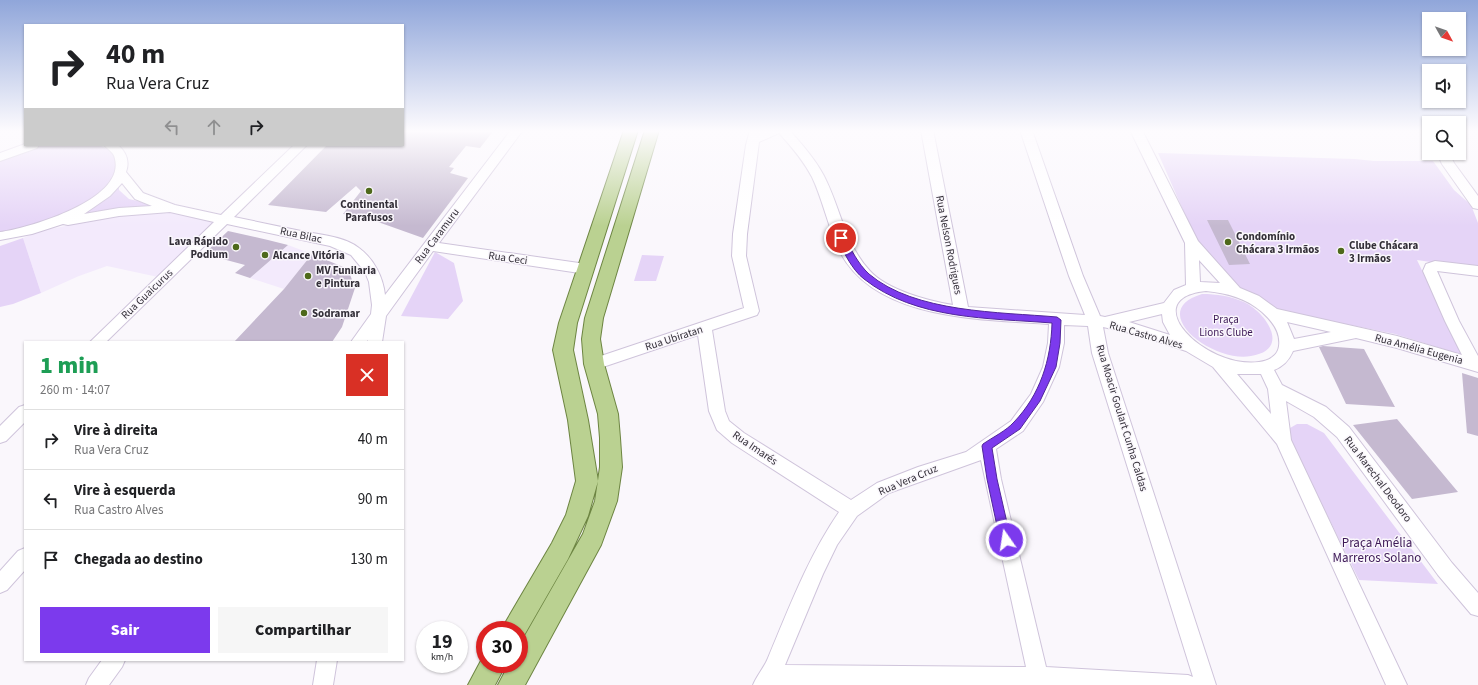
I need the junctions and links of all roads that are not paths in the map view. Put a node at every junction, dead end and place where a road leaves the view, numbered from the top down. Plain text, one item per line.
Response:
1 (122, 162) edge
2 (283, 162) edge
3 (493, 162) edge
4 (621, 162) edge
5 (642, 162) edge
6 (751, 162) edge
7 (809, 162) edge
8 (934, 162) edge
9 (1037, 162) edge
10 (1152, 162) edge
11 (1447, 162) edge
12 (121, 173) junction
13 (1478, 205) edge
14 (172, 209) junction
15 (225, 218) junction
16 (48, 225) junction
17 (29, 230) junction
18 (0, 236) edge
19 (0, 241) edge
20 (1192, 243) junction
21 (429, 246) junction
22 (586, 269) junction
23 (1478, 271) edge
24 (1193, 287) junction
25 (1236, 291) junction
26 (1170, 306) junction
27 (962, 312) junction
28 (379, 314) junction
29 (1275, 314) junction
30 (1057, 320) junction
31 (1099, 322) junction
32 (704, 328) junction
33 (1360, 333) junction
34 (98, 341) edge
35 (359, 341) edge
36 (375, 341) edge
37 (1288, 346) junction
38 (1190, 347) junction
39 (1219, 363) junction
40 (594, 364) junction
41 (1476, 365) edge
42 (1265, 367) junction
43 (1276, 389) junction
44 (24, 413) edge
45 (13, 423) edge
46 (0, 436) edge
47 (1283, 440) junction
48 (987, 446) junction
49 (851, 510) junction
50 (24, 557) edge
51 (0, 584) edge
52 (1478, 607) edge
53 (517, 621) edge
54 (114, 661) edge
55 (327, 661) edge
56 (488, 673) edge
57 (1038, 677) junction
58 (767, 680) edge
59 (95, 683) edge
60 (322, 685) edge
61 (481, 685) edge
62 (511, 685) edge
63 (1188, 685) edge
64 (1206, 685) edge
65 (1397, 685) edge

1 - 12 street
2 - 15 street, Rua Guaicurus
3 - 21 street, Rua Caramuru
4 - 22 main road
5 - 40 main road
6 - 32 street, Rua Ubiratan
7 - 27 street, Rua Castro Alves
8 - 27 street, Rua Nelson Rodrigues
9 - 31 street, Rua Moacir Goulart Cunha Caldas
10 - 20 street
11 - 13 street
12 - 14 street, Rua Bilac
12 - 16 street
14 - 15 street, Rua Bilac
14 - 16 street, Rua Bilac
15 - 28 street, Rua Bilac
15 - 34 street, Rua Guaicurus
16 - 17 street
17 - 18 street
17 - 19 street
20 - 24 street
20 - 25 street
21 - 22 street, Rua Ceci
21 - 28 street, Rua Caramuru
22 - 53 main road
23 - 41 street
24 - 25 street
24 - 26 street
25 - 29 street
26 - 31 street, Rua Castro Alves
26 - 38 street
27 - 30 street, Rua Castro Alves
28 - 35 street, Rua Caramuru
28 - 36 street, Rua Bilac
29 - 33 street, Rua Amélia Eugenia
29 - 37 street
30 - 31 street, Rua Castro Alves
30 - 48 street, Rua Vera Cruz
31 - 38 street, Rua Castro Alves
31 - 64 street, Rua Moacir Goulart Cunha Caldas
32 - 40 street, Rua Ubiratan
32 - 49 street, Rua Imarés
33 - 37 street, Rua Amélia Eugenia
33 - 41 street, Rua Amélia Eugenia
37 - 42 street
38 - 39 street
39 - 42 street
39 - 47 street
40 - 62 main road
42 - 43 street
43 - 47 street
43 - 52 street, Rua Marechal Deodoro
44 - 45 street
45 - 46 street
47 - 65 street
48 - 49 street, Rua Vera Cruz
48 - 57 street
49 - 58 street, Rua Vera Cruz
50 - 51 street
54 - 59 street
55 - 60 street
56 - 61 main road
57 - 58 street
57 - 63 street

